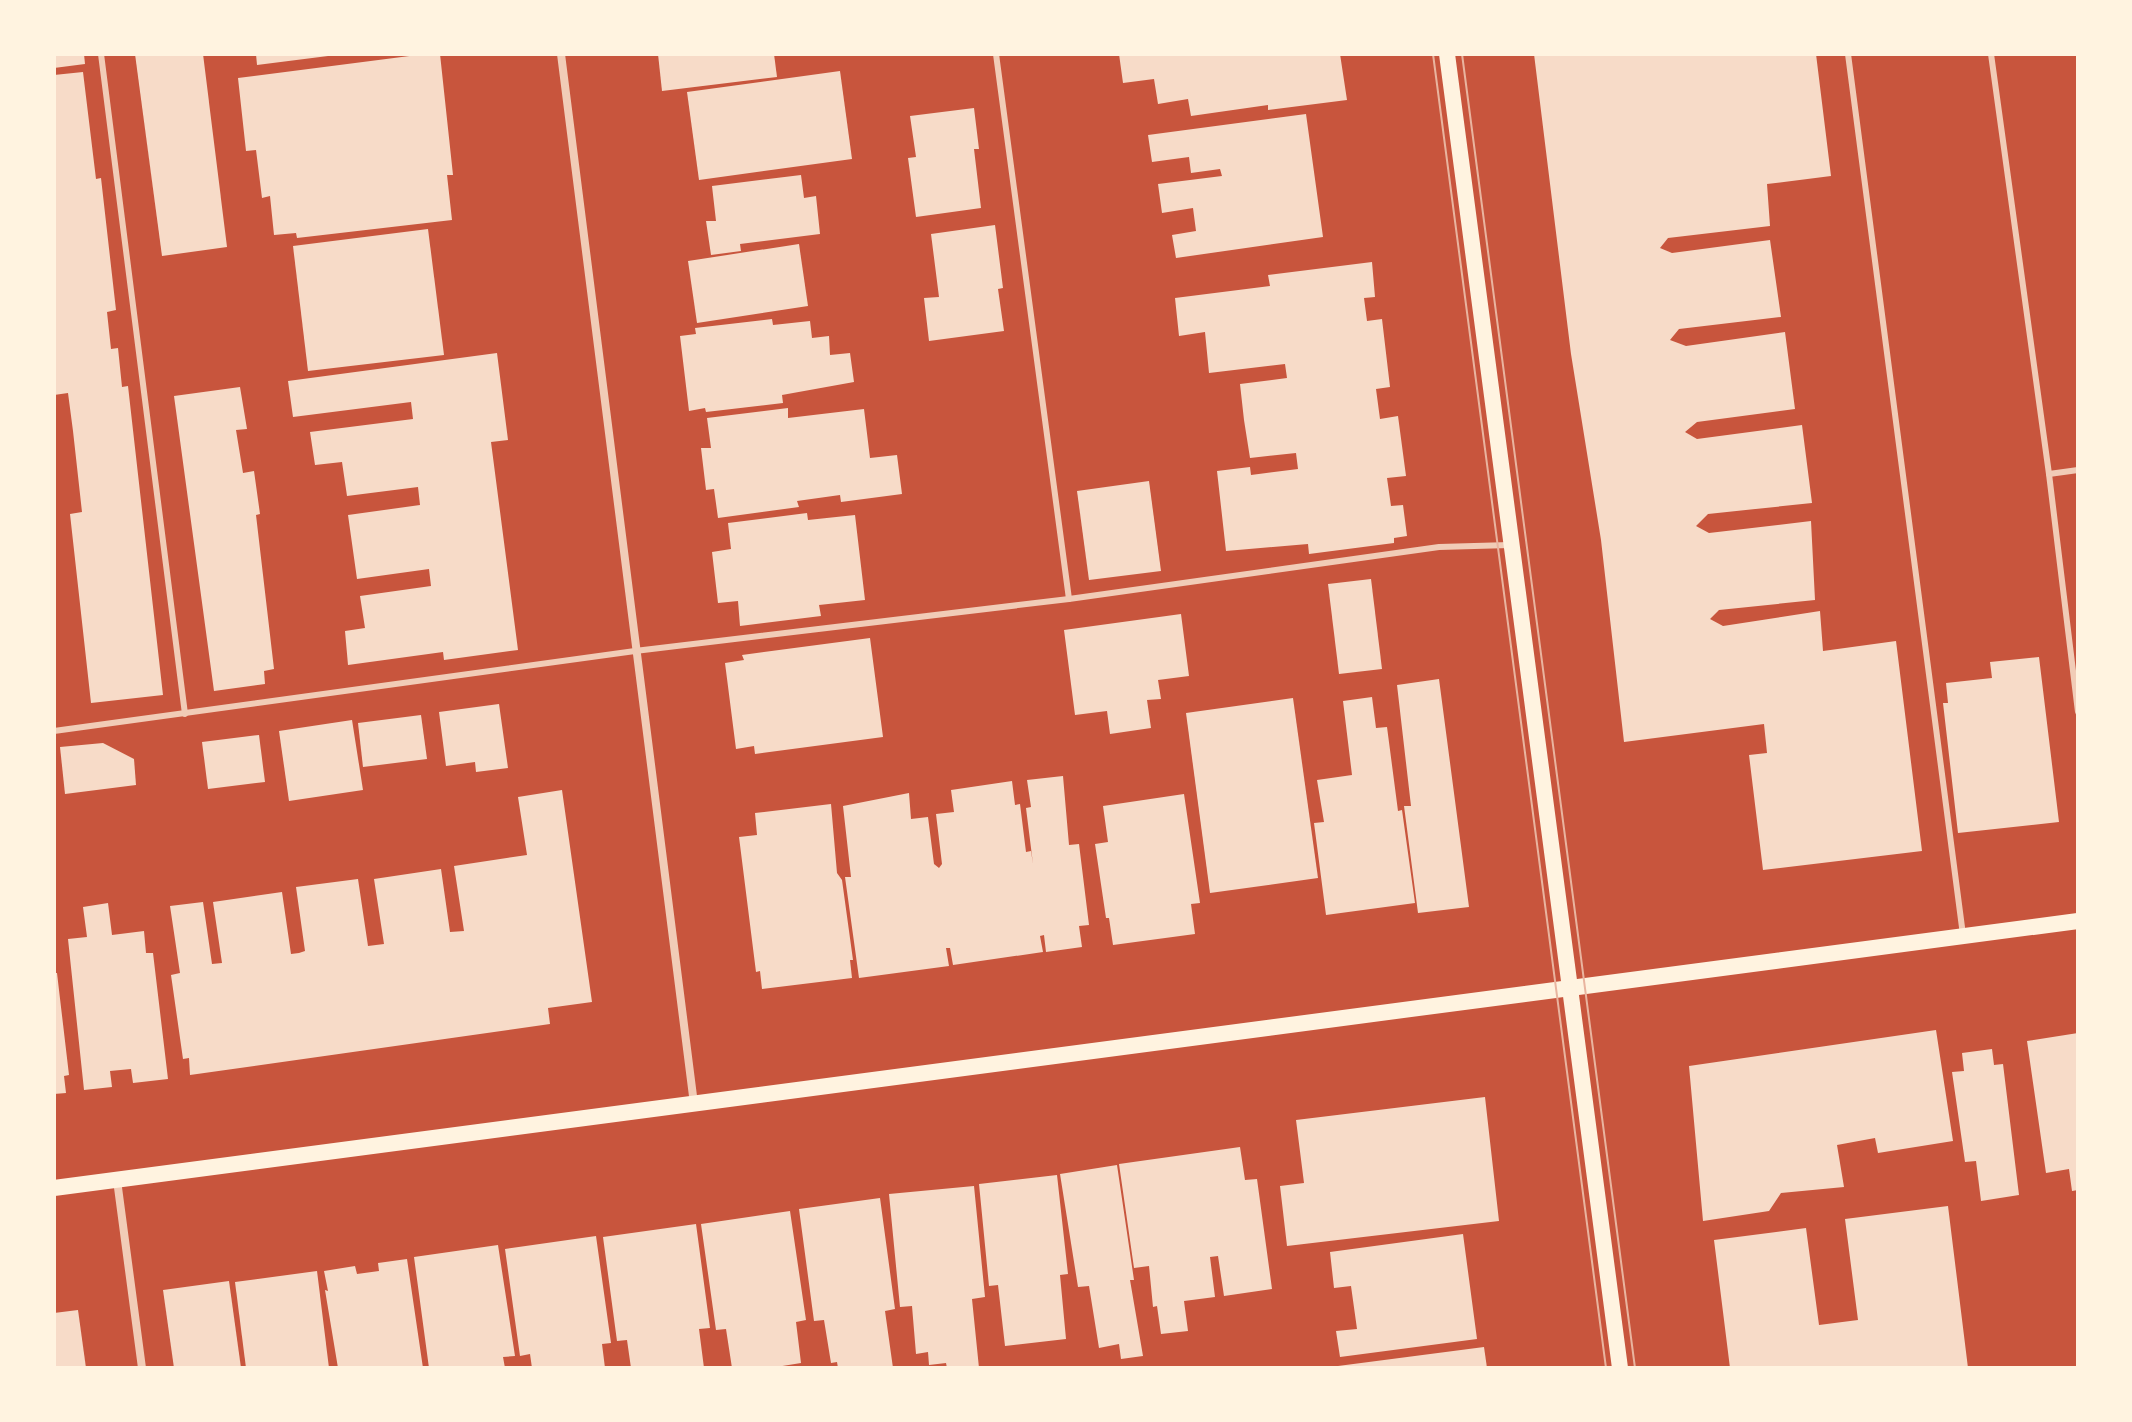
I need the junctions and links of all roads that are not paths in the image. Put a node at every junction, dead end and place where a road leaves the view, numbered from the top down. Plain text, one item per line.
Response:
1 (101, 54) edge
2 (561, 54) edge
3 (996, 54) edge
4 (1447, 54) edge
5 (1848, 54) edge
6 (1991, 54) edge
7 (2078, 470) edge
8 (2049, 474) junction
9 (1513, 545) junction
10 (1069, 599) junction
11 (635, 651) junction
12 (2078, 712) edge
13 (185, 714) junction
14 (54, 731) edge
15 (2078, 921) edge
16 (1963, 936) junction
17 (1571, 987) junction
18 (694, 1104) junction
19 (117, 1180) junction
20 (54, 1188) edge
21 (142, 1368) edge
22 (1620, 1368) edge

1 - 13 lane
2 - 11 street
3 - 10 lane
4 - 9 main road
5 - 16 lane
6 - 8 lane
7 - 8 lane
8 - 12 lane
9 - 10 lane
9 - 17 main road
10 - 11 lane
11 - 13 lane
11 - 18 street
13 - 14 lane
15 - 16 main road
16 - 17 main road
17 - 18 main road
17 - 22 main road
18 - 19 main road
19 - 20 main road
19 - 21 street

